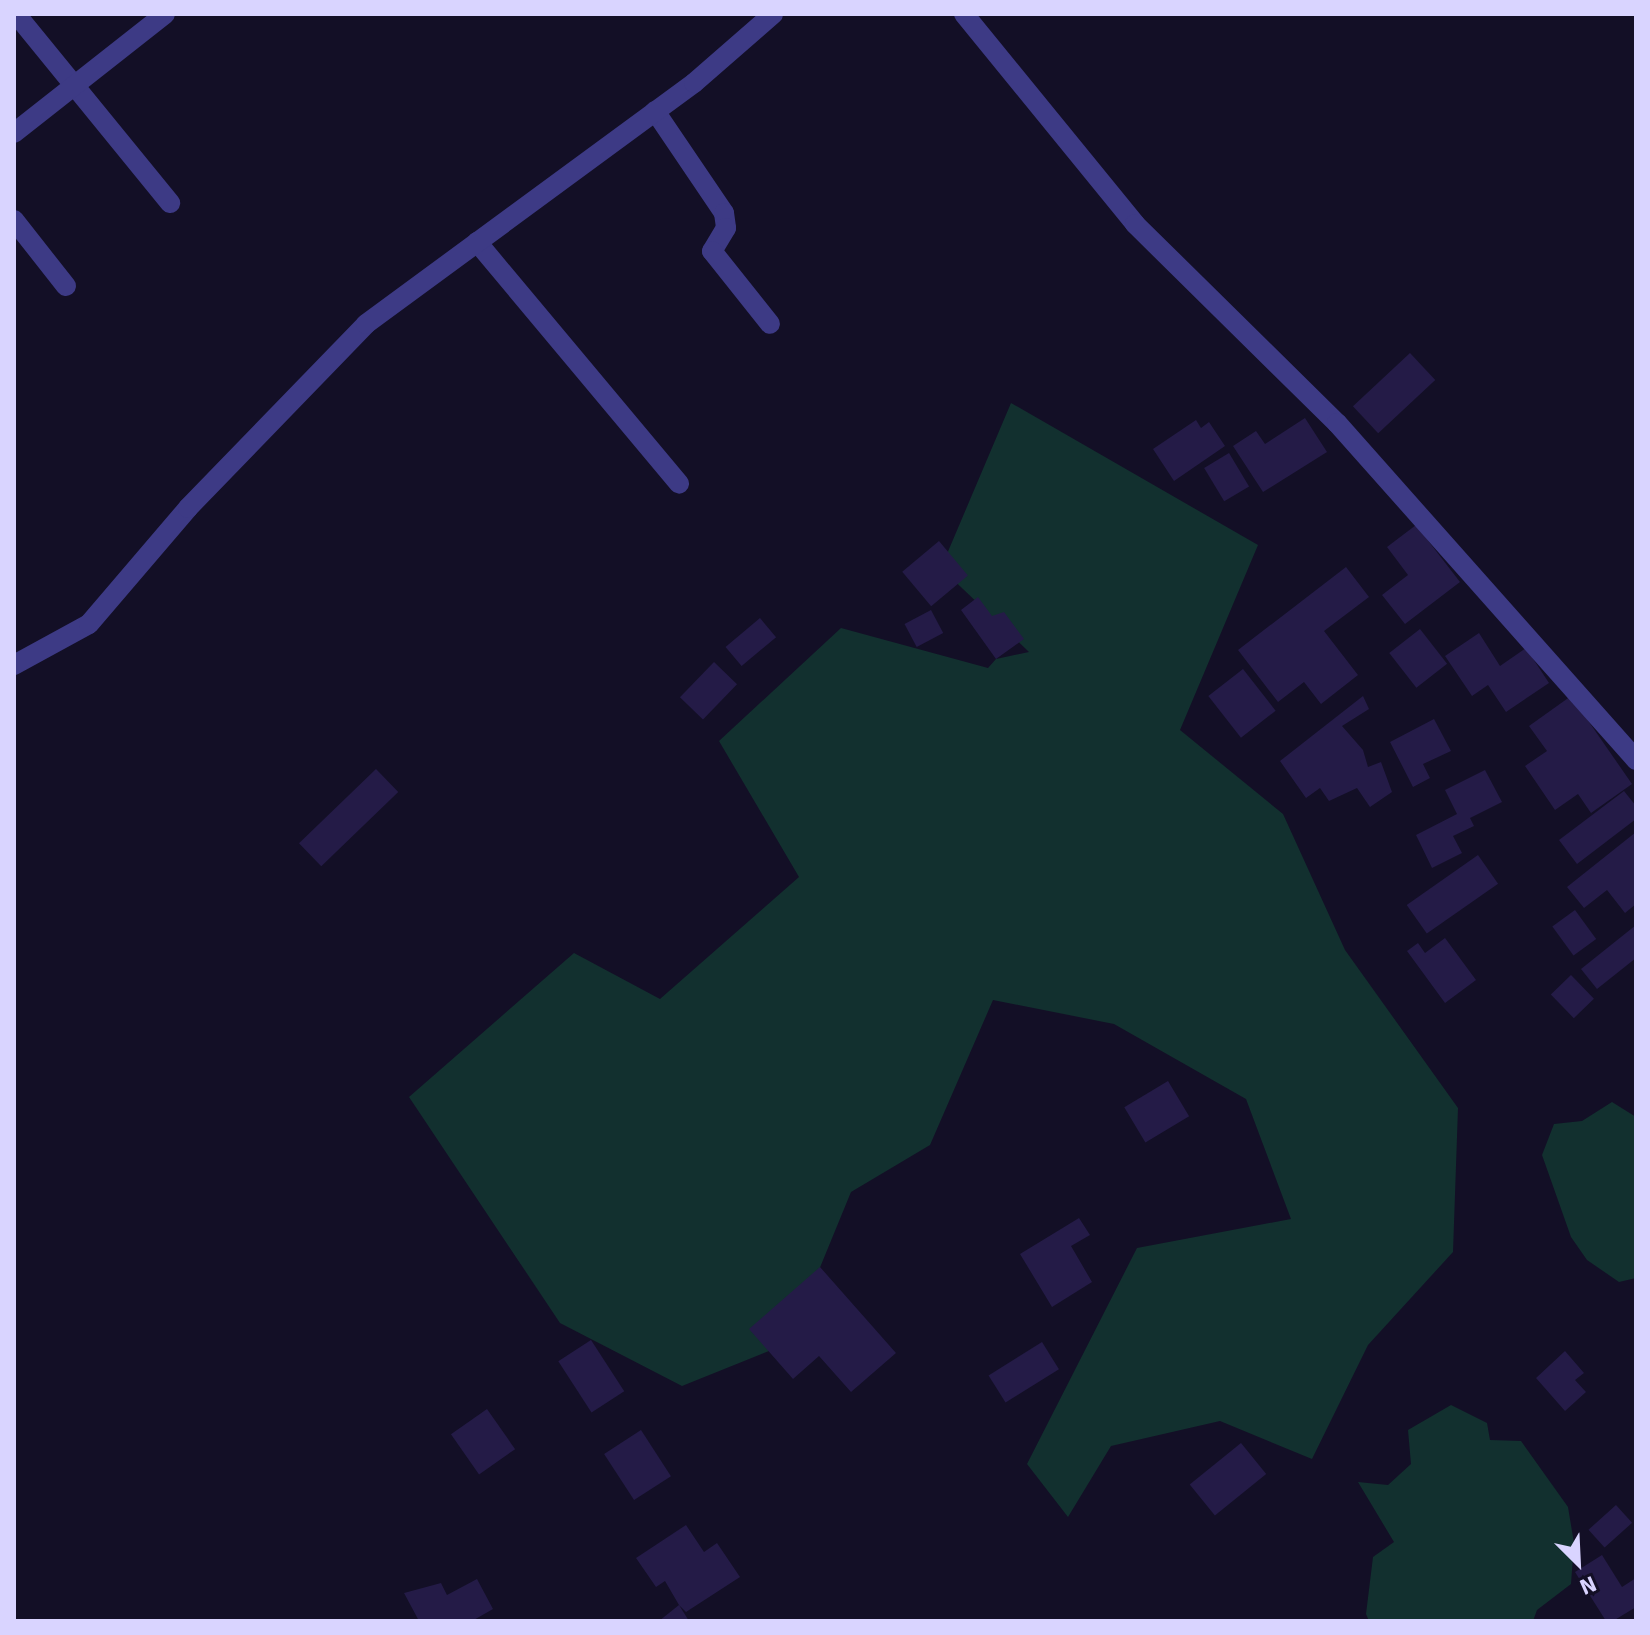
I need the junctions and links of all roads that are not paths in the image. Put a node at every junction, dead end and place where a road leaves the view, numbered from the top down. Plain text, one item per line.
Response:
1 (16, 14) edge
2 (165, 14) edge
3 (773, 14) edge
4 (964, 14) edge
5 (74, 86) junction
6 (655, 111) junction
7 (14, 133) edge
8 (170, 203) dead end
9 (14, 220) edge
10 (477, 242) junction
11 (66, 286) dead end
12 (770, 324) dead end
13 (679, 484) dead end
14 (14, 665) edge
15 (1636, 760) edge

1 - 5 street
2 - 5 street
3 - 6 street
4 - 15 street
5 - 7 street
5 - 8 street
6 - 10 street
6 - 12 street
9 - 11 street
10 - 13 street
10 - 14 street

